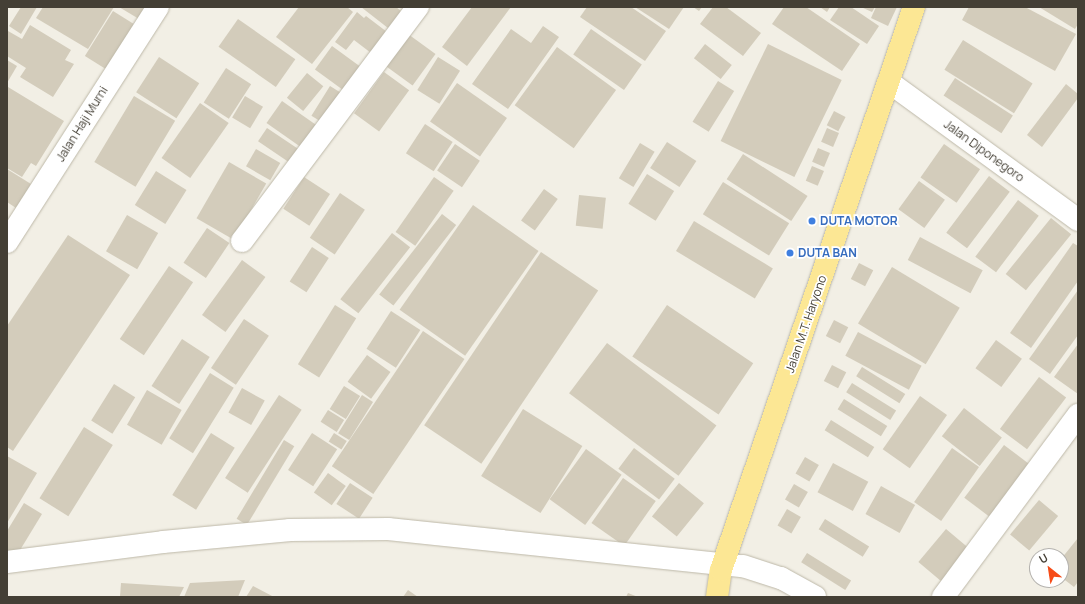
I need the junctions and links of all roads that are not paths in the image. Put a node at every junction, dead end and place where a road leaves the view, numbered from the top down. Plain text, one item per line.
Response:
1 (158, 7) edge
2 (418, 7) edge
3 (914, 7) edge
4 (889, 82) junction
5 (14, 216) edge
6 (1078, 220) edge
7 (242, 241) dead end
8 (7, 242) edge
9 (1078, 415) edge
10 (7, 562) edge
11 (724, 563) junction
12 (716, 597) edge
13 (815, 597) edge
14 (943, 597) edge

1 - 5 street, Jalan Haji Murni
2 - 7 street
3 - 4 main road, Jalan M.T. Haryono
4 - 6 street, Jalan Diponegoro
4 - 11 main road, Jalan M.T. Haryono
5 - 8 street, Jalan Haji Murni
9 - 14 street
10 - 11 street
11 - 12 main road, Jalan M.T. Haryono
11 - 13 street

